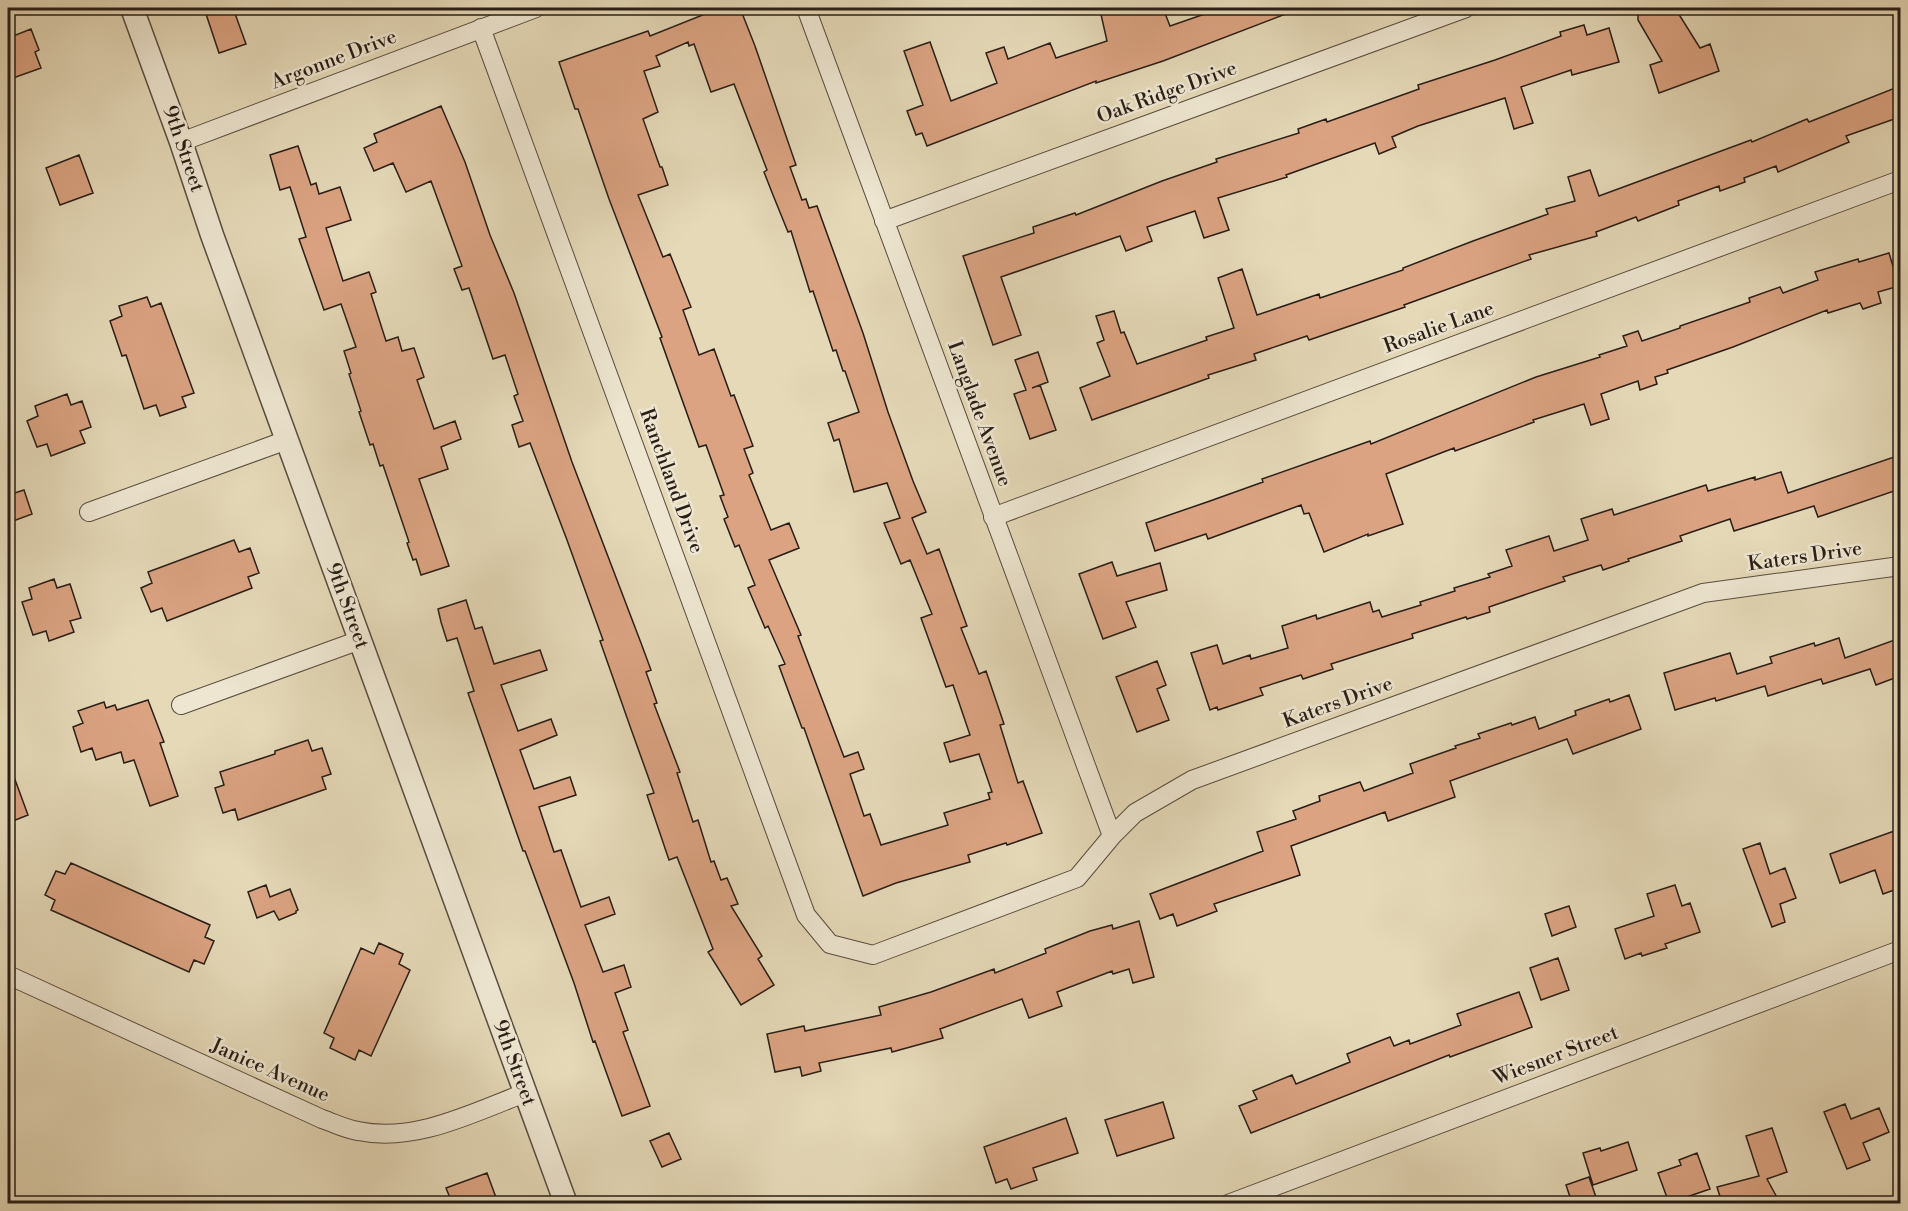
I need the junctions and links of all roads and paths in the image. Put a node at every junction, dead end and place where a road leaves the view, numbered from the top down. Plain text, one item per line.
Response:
1 (132, 8) edge
2 (536, 8) edge
3 (806, 8) edge
4 (1466, 8) edge
5 (480, 28) junction
6 (181, 142) junction
7 (1900, 180) edge
8 (884, 221) junction
9 (287, 440) junction
10 (89, 512) dead end
11 (993, 517) junction
12 (1900, 566) edge
13 (360, 640) junction
14 (181, 705) dead end
15 (1112, 836) junction
16 (830, 944) joint
17 (1900, 950) edge
18 (8, 975) edge
19 (525, 1093) junction
20 (566, 1203) edge
21 (1228, 1203) edge

1 - 6 street, 9th Street
2 - 5 street, Argonne Drive
3 - 8 street, Langlade Avenue
4 - 8 street, Oak Ridge Drive
5 - 6 street, Argonne Drive
5 - 16 street, Ranchland Drive
6 - 9 street, 9th Street
7 - 11 street, Rosalie Lane
8 - 11 street, Langlade Avenue
9 - 10 street
9 - 13 street, 9th Street
11 - 15 street, Langlade Avenue
12 - 15 street, Katers Drive
13 - 14 street
13 - 19 street, 9th Street
15 - 16 street, Katers Drive
17 - 21 street, Wiesner Street
18 - 19 street, Janice Avenue
19 - 20 street, 9th Street

